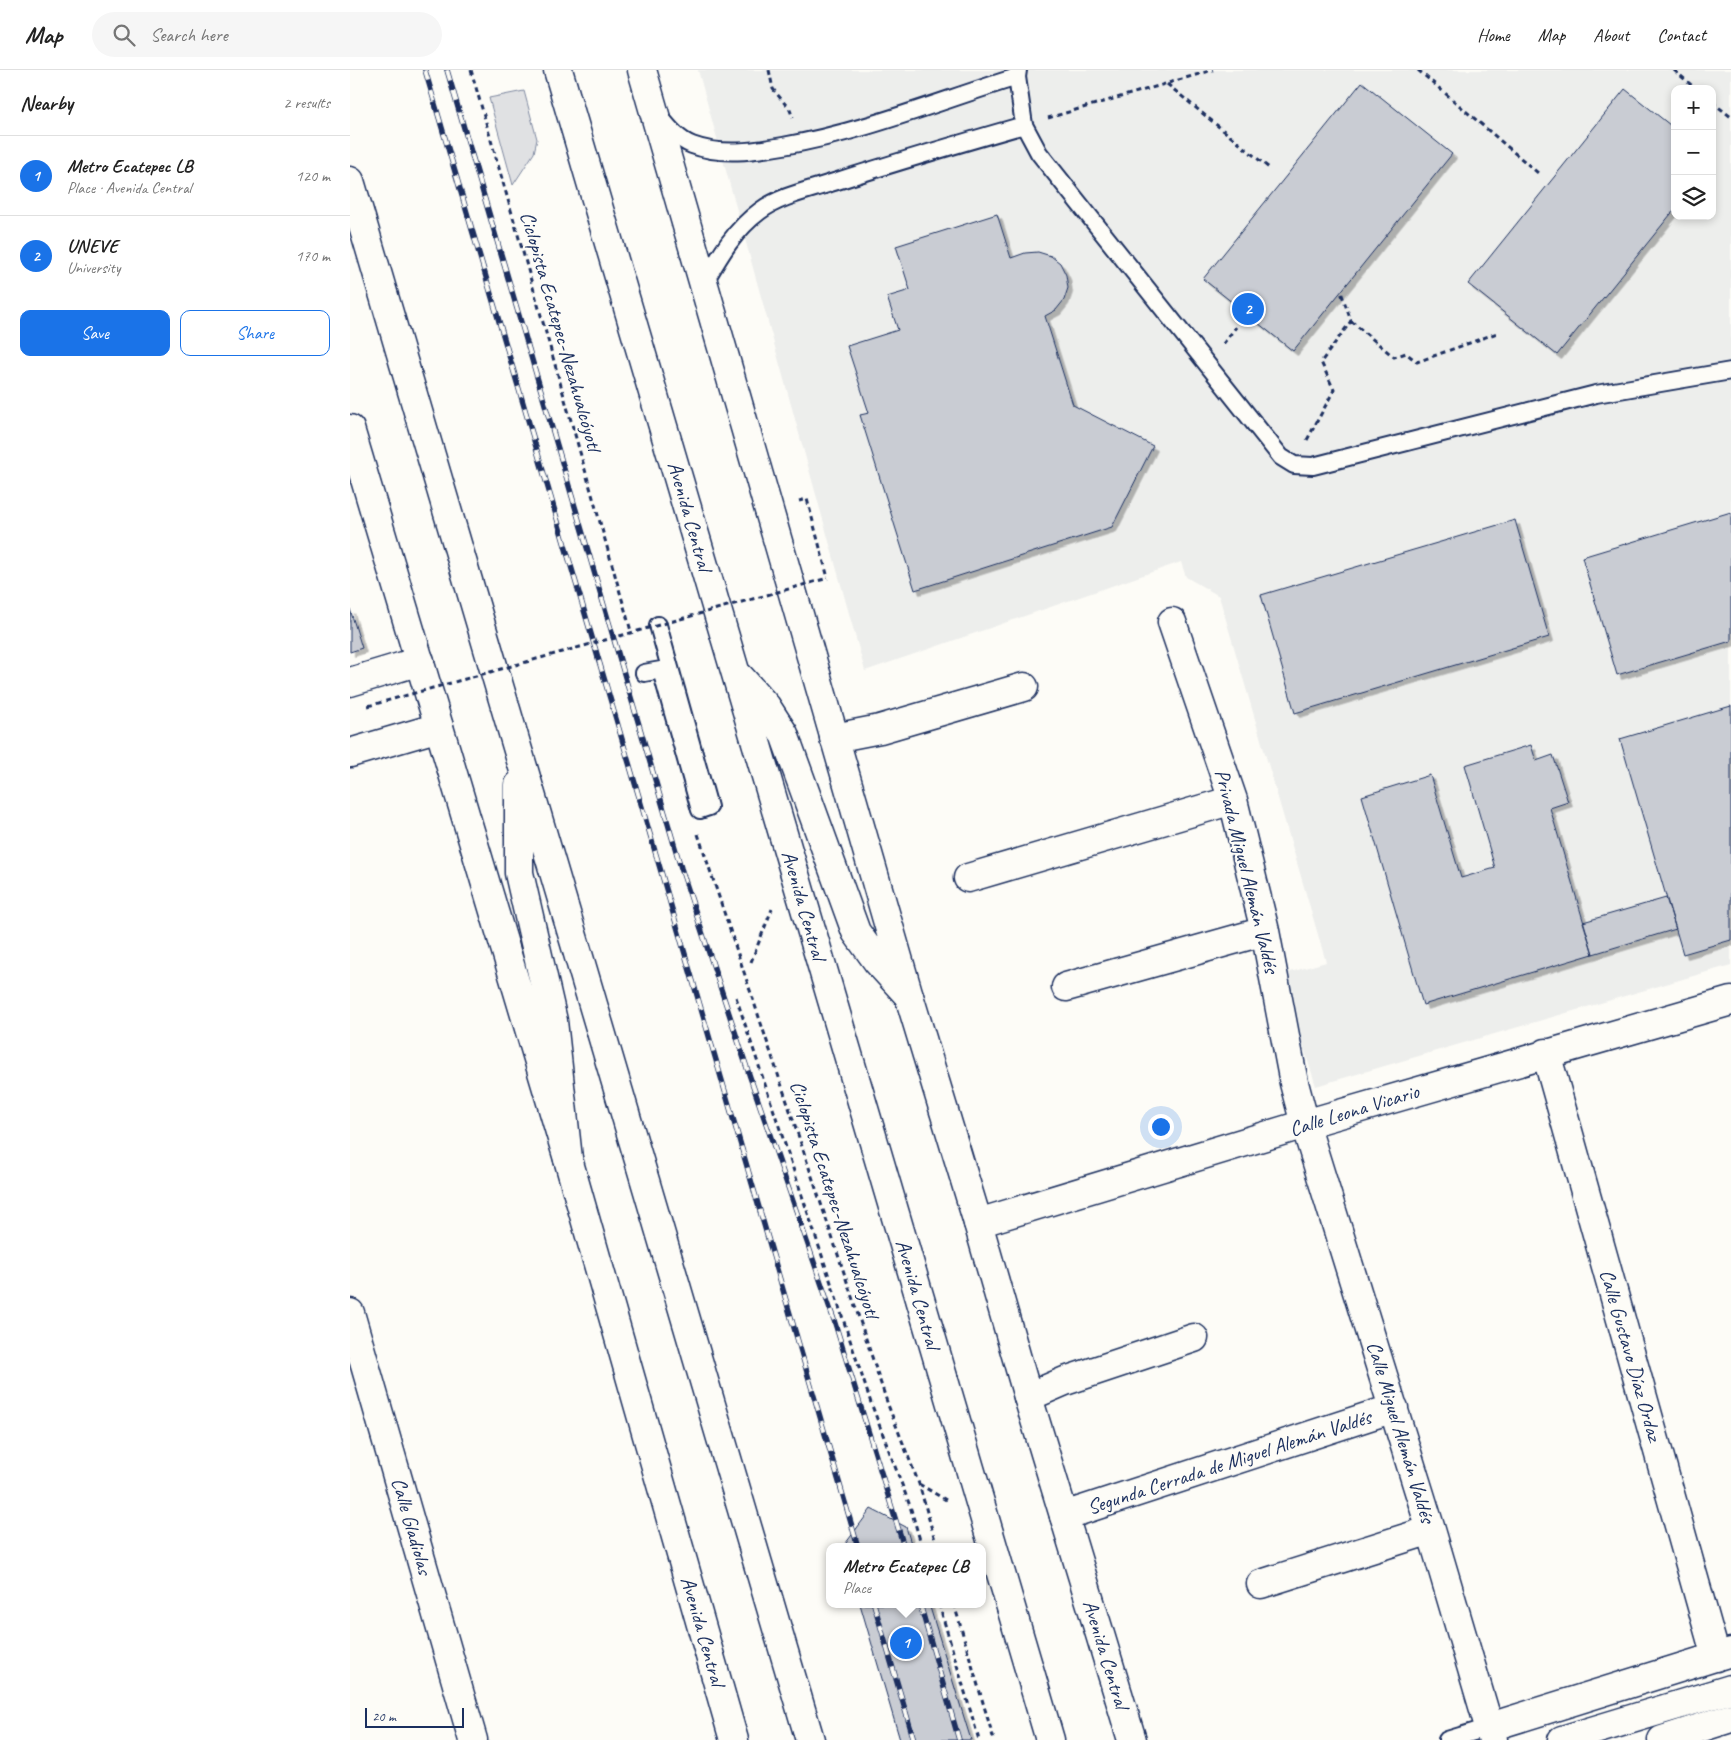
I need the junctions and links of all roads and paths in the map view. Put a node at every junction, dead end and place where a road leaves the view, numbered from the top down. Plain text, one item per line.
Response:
1 (471, 70) edge
2 (558, 70) edge
3 (642, 70) edge
4 (768, 70) edge
5 (1213, 70) edge
6 (1418, 70) edge
7 (1674, 70) edge
8 (1018, 74) edge
9 (1166, 84) junction
10 (1691, 85) edge
11 (1716, 105) edge
12 (653, 108) junction
13 (1731, 117) edge
14 (1024, 125) junction
15 (803, 142) junction
16 (1269, 168) dead end
17 (1538, 173) dead end
18 (350, 181) edge
19 (704, 283) junction
20 (1341, 292) dead end
21 (1351, 321) junction
22 (1497, 333) dead end
23 (1731, 372) edge
24 (350, 428) edge
25 (1294, 465) junction
26 (807, 499) dead end
27 (622, 600) dead end
28 (1172, 622) dead end
29 (658, 626) junction
30 (420, 661) junction
31 (736, 672) junction
32 (644, 673) dead end
33 (350, 682) edge
34 (1024, 687) dead end
35 (368, 706) dead end
36 (439, 727) junction
37 (834, 738) junction
38 (350, 753) edge
39 (519, 754) junction
40 (1232, 800) junction
41 (706, 860) dead end
42 (968, 878) dead end
43 (1266, 931) junction
44 (1066, 987) dead end
45 (909, 996) junction
46 (736, 997) dead end
47 (1731, 1001) edge
48 (1546, 1053) junction
49 (1305, 1124) junction
50 (568, 1159) junction
51 (978, 1223) junction
52 (350, 1313) edge
53 (1194, 1338) dead end
54 (1028, 1397) junction
55 (1394, 1408) junction
56 (919, 1484) junction
57 (946, 1499) dead end
58 (1064, 1516) junction
59 (1432, 1530) junction
60 (921, 1543) edge
61 (936, 1543) edge
62 (1260, 1584) dead end
63 (940, 1608) edge
64 (955, 1608) edge
65 (1723, 1654) edge
66 (1731, 1689) edge
67 (1731, 1718) edge
68 (1492, 1734) edge
69 (473, 1740) edge
70 (734, 1740) edge
71 (810, 1740) edge
72 (979, 1740) edge
73 (994, 1740) edge
74 (1050, 1740) edge
75 (1132, 1740) edge
76 (1447, 1740) edge
77 (1562, 1740) edge
78 (1662, 1740) edge

1 - 27 path, Ciclopista Ecatepec-Nezahualcóyotl
2 - 31 main road, Avenida Central
3 - 12 main road, Avenida Central
4 - 15 path
5 - 9 path
6 - 17 path
7 - 10 path
8 - 14 lane
8 - 15 lane
9 - 14 path
9 - 16 path
11 - 13 path
12 - 15 lane
12 - 19 main road, Avenida Central
14 - 19 lane
14 - 25 lane
18 - 39 main road
19 - 37 main road, Avenida Central
20 - 21 path
21 - 22 path
21 - 25 path
23 - 25 lane
24 - 30 main road, Avenida Central
26 - 29 path, bridge
28 - 40 main road, Privada Miguel Alemán Valdés
29 - 32 lane
29 - 35 path, bridge
30 - 33 main road
30 - 36 main road, Avenida Central
31 - 45 main road
31 - 74 main road, Avenida Central
34 - 37 main road
36 - 38 main road
36 - 50 main road, Avenida Central
37 - 45 main road, Avenida Central
39 - 50 main road
39 - 71 main road
40 - 42 main road
40 - 43 main road, Privada Miguel Alemán Valdés
41 - 56 path, Ciclopista Ecatepec-Nezahualcóyotl
43 - 44 main road
43 - 49 main road, Privada Miguel Alemán Valdés
45 - 51 main road, Avenida Central
46 - 60 path
47 - 48 main road, Calle Leona Vicario
48 - 49 main road, Calle Leona Vicario
48 - 65 main road, Calle Gustavo Díaz Ordaz
49 - 51 main road, Calle Leona Vicario
49 - 55 main road, Calle Miguel Alemán Valdés
50 - 70 main road, Avenida Central
51 - 54 main road, Avenida Central
52 - 69 main road, Calle Gladiolas
53 - 54 main road
54 - 58 main road, Avenida Central
55 - 58 main road, Segunda Cerrada de Miguel Alemán Valdés
55 - 59 main road, Calle Miguel Alemán Valdés
56 - 57 path
56 - 61 path, Ciclopista Ecatepec-Nezahualcóyotl
58 - 75 main road, Avenida Central
59 - 62 main road
59 - 68 main road, Calle Miguel Alemán Valdés
63 - 72 path
64 - 73 path
65 - 68 main road
66 - 77 main road
67 - 78 main road
68 - 76 lane

